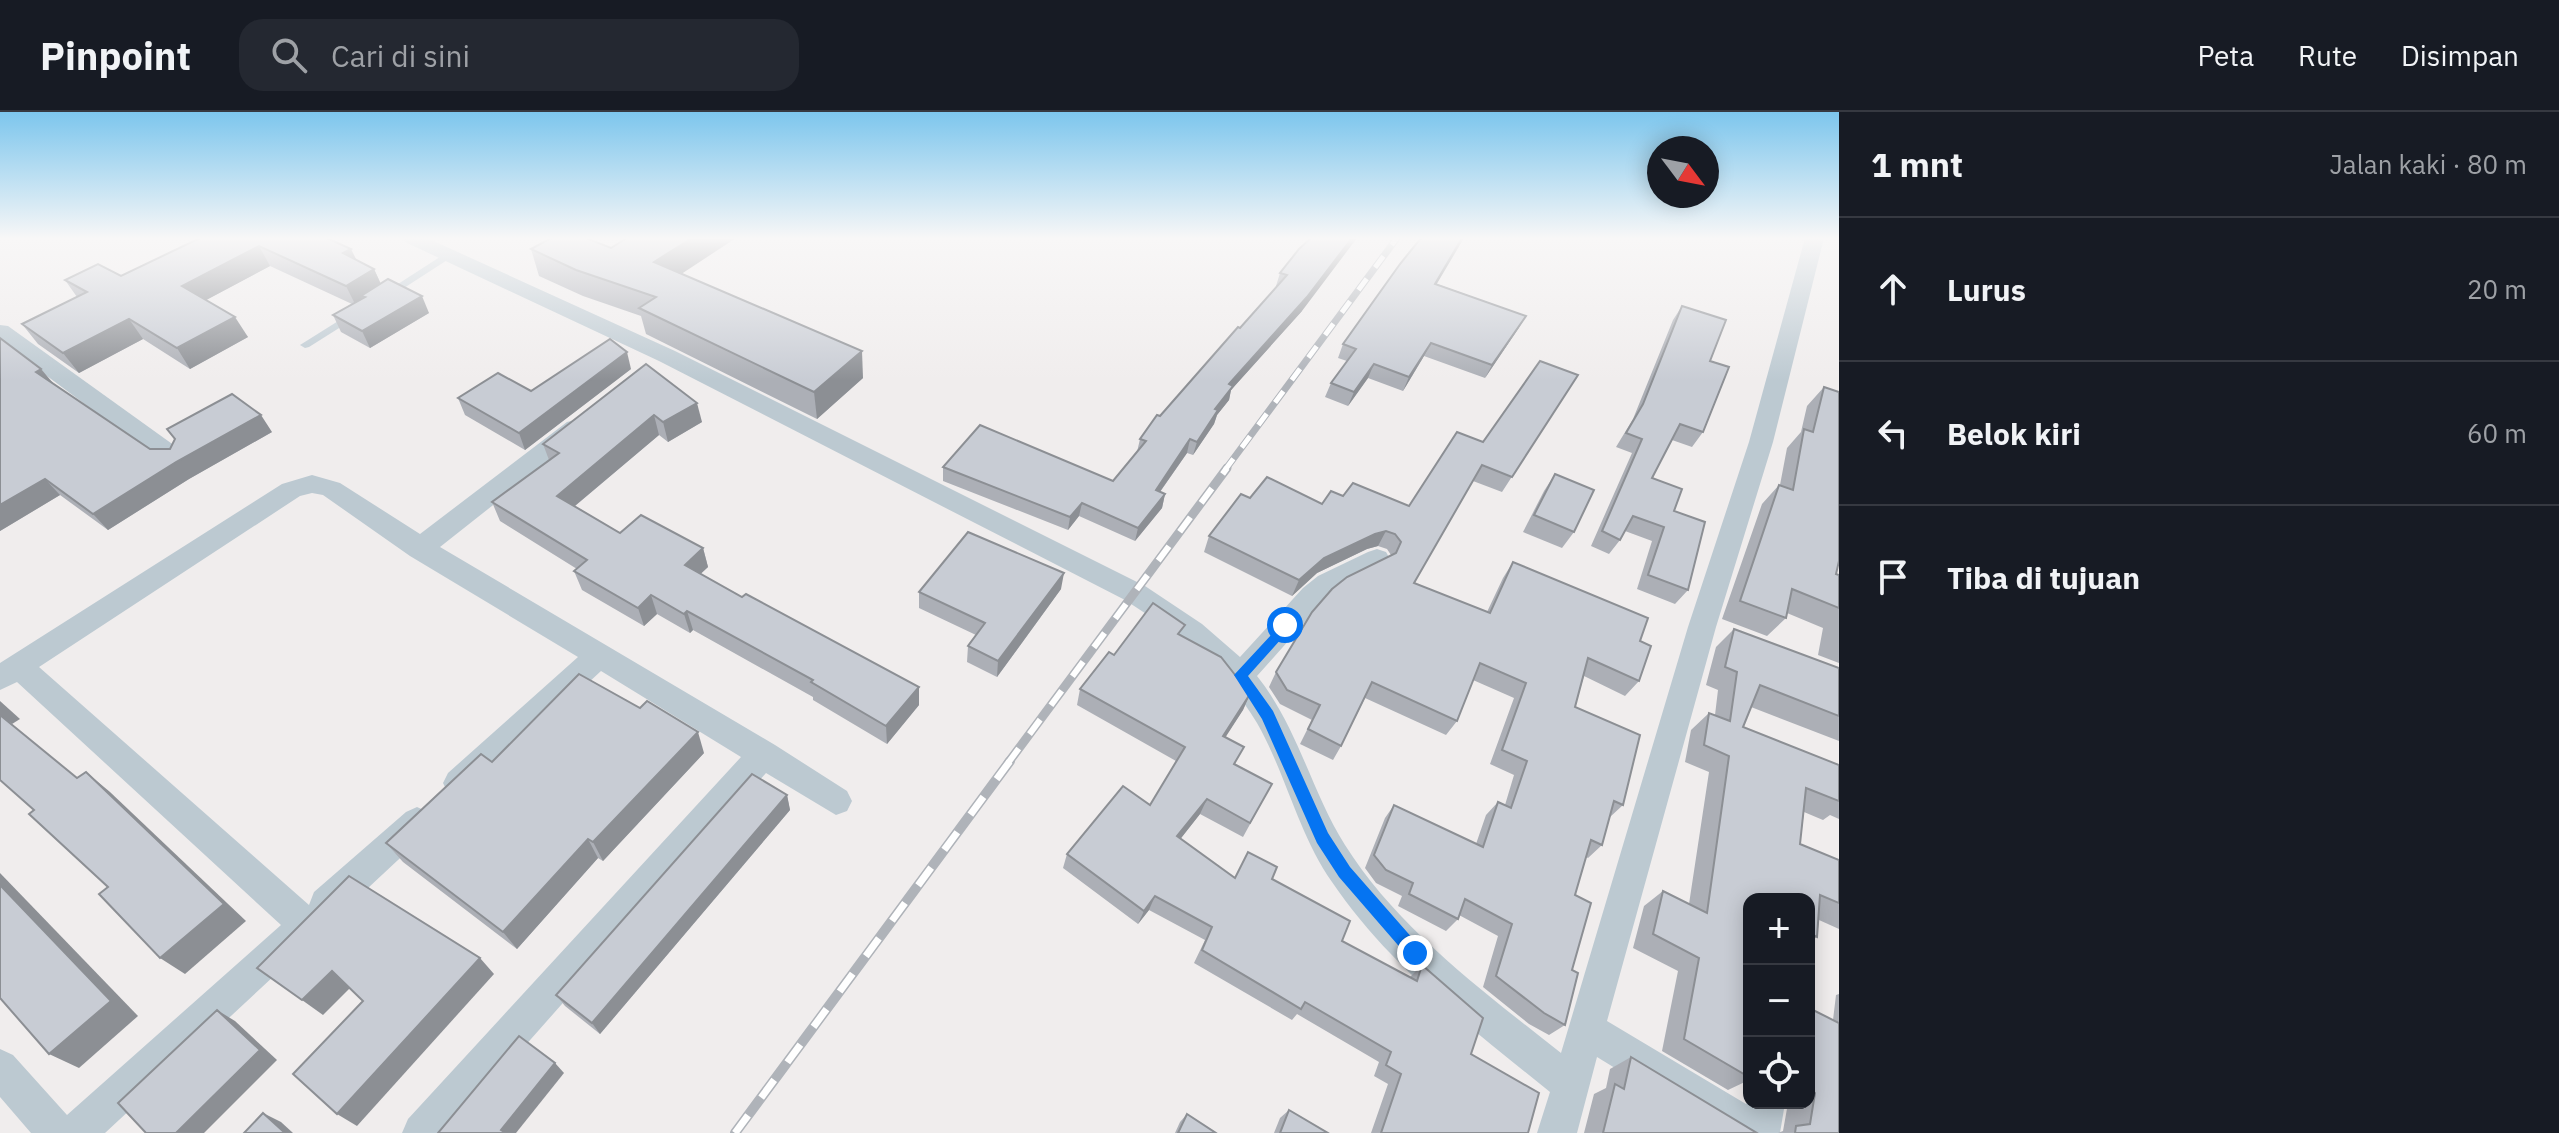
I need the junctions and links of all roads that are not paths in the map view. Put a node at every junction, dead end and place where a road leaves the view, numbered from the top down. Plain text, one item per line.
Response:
1 (401, 286) edge
2 (516, 286) edge
3 (1802, 286) edge
4 (371, 304) edge
5 (358, 312) edge
6 (0, 331) edge
7 (305, 345) dead end
8 (667, 356) junction
9 (642, 375) edge
10 (593, 414) edge
11 (173, 457) edge
12 (419, 549) junction
13 (1377, 559) edge
14 (597, 657) junction
15 (9, 672) edge
16 (1241, 675) junction
17 (764, 754) junction
18 (836, 801) dead end
19 (305, 924) junction
20 (1587, 1030) junction
21 (0, 1068) edge
22 (1571, 1085) junction
23 (1765, 1109) edge
24 (57, 1133) edge
25 (76, 1133) edge
26 (422, 1133) edge
27 (1557, 1133) edge
28 (1759, 1133) edge

1 - 4 lane
2 - 8 street
3 - 20 street
5 - 7 lane
6 - 11 street
8 - 9 street
8 - 16 street
10 - 12 street
12 - 14 street
12 - 15 street
13 - 16 street
14 - 17 street
14 - 19 street
15 - 19 street
16 - 22 street
17 - 18 street
17 - 26 street
19 - 25 street
20 - 22 street
20 - 28 street
21 - 24 street
22 - 27 street
23 - 28 street

